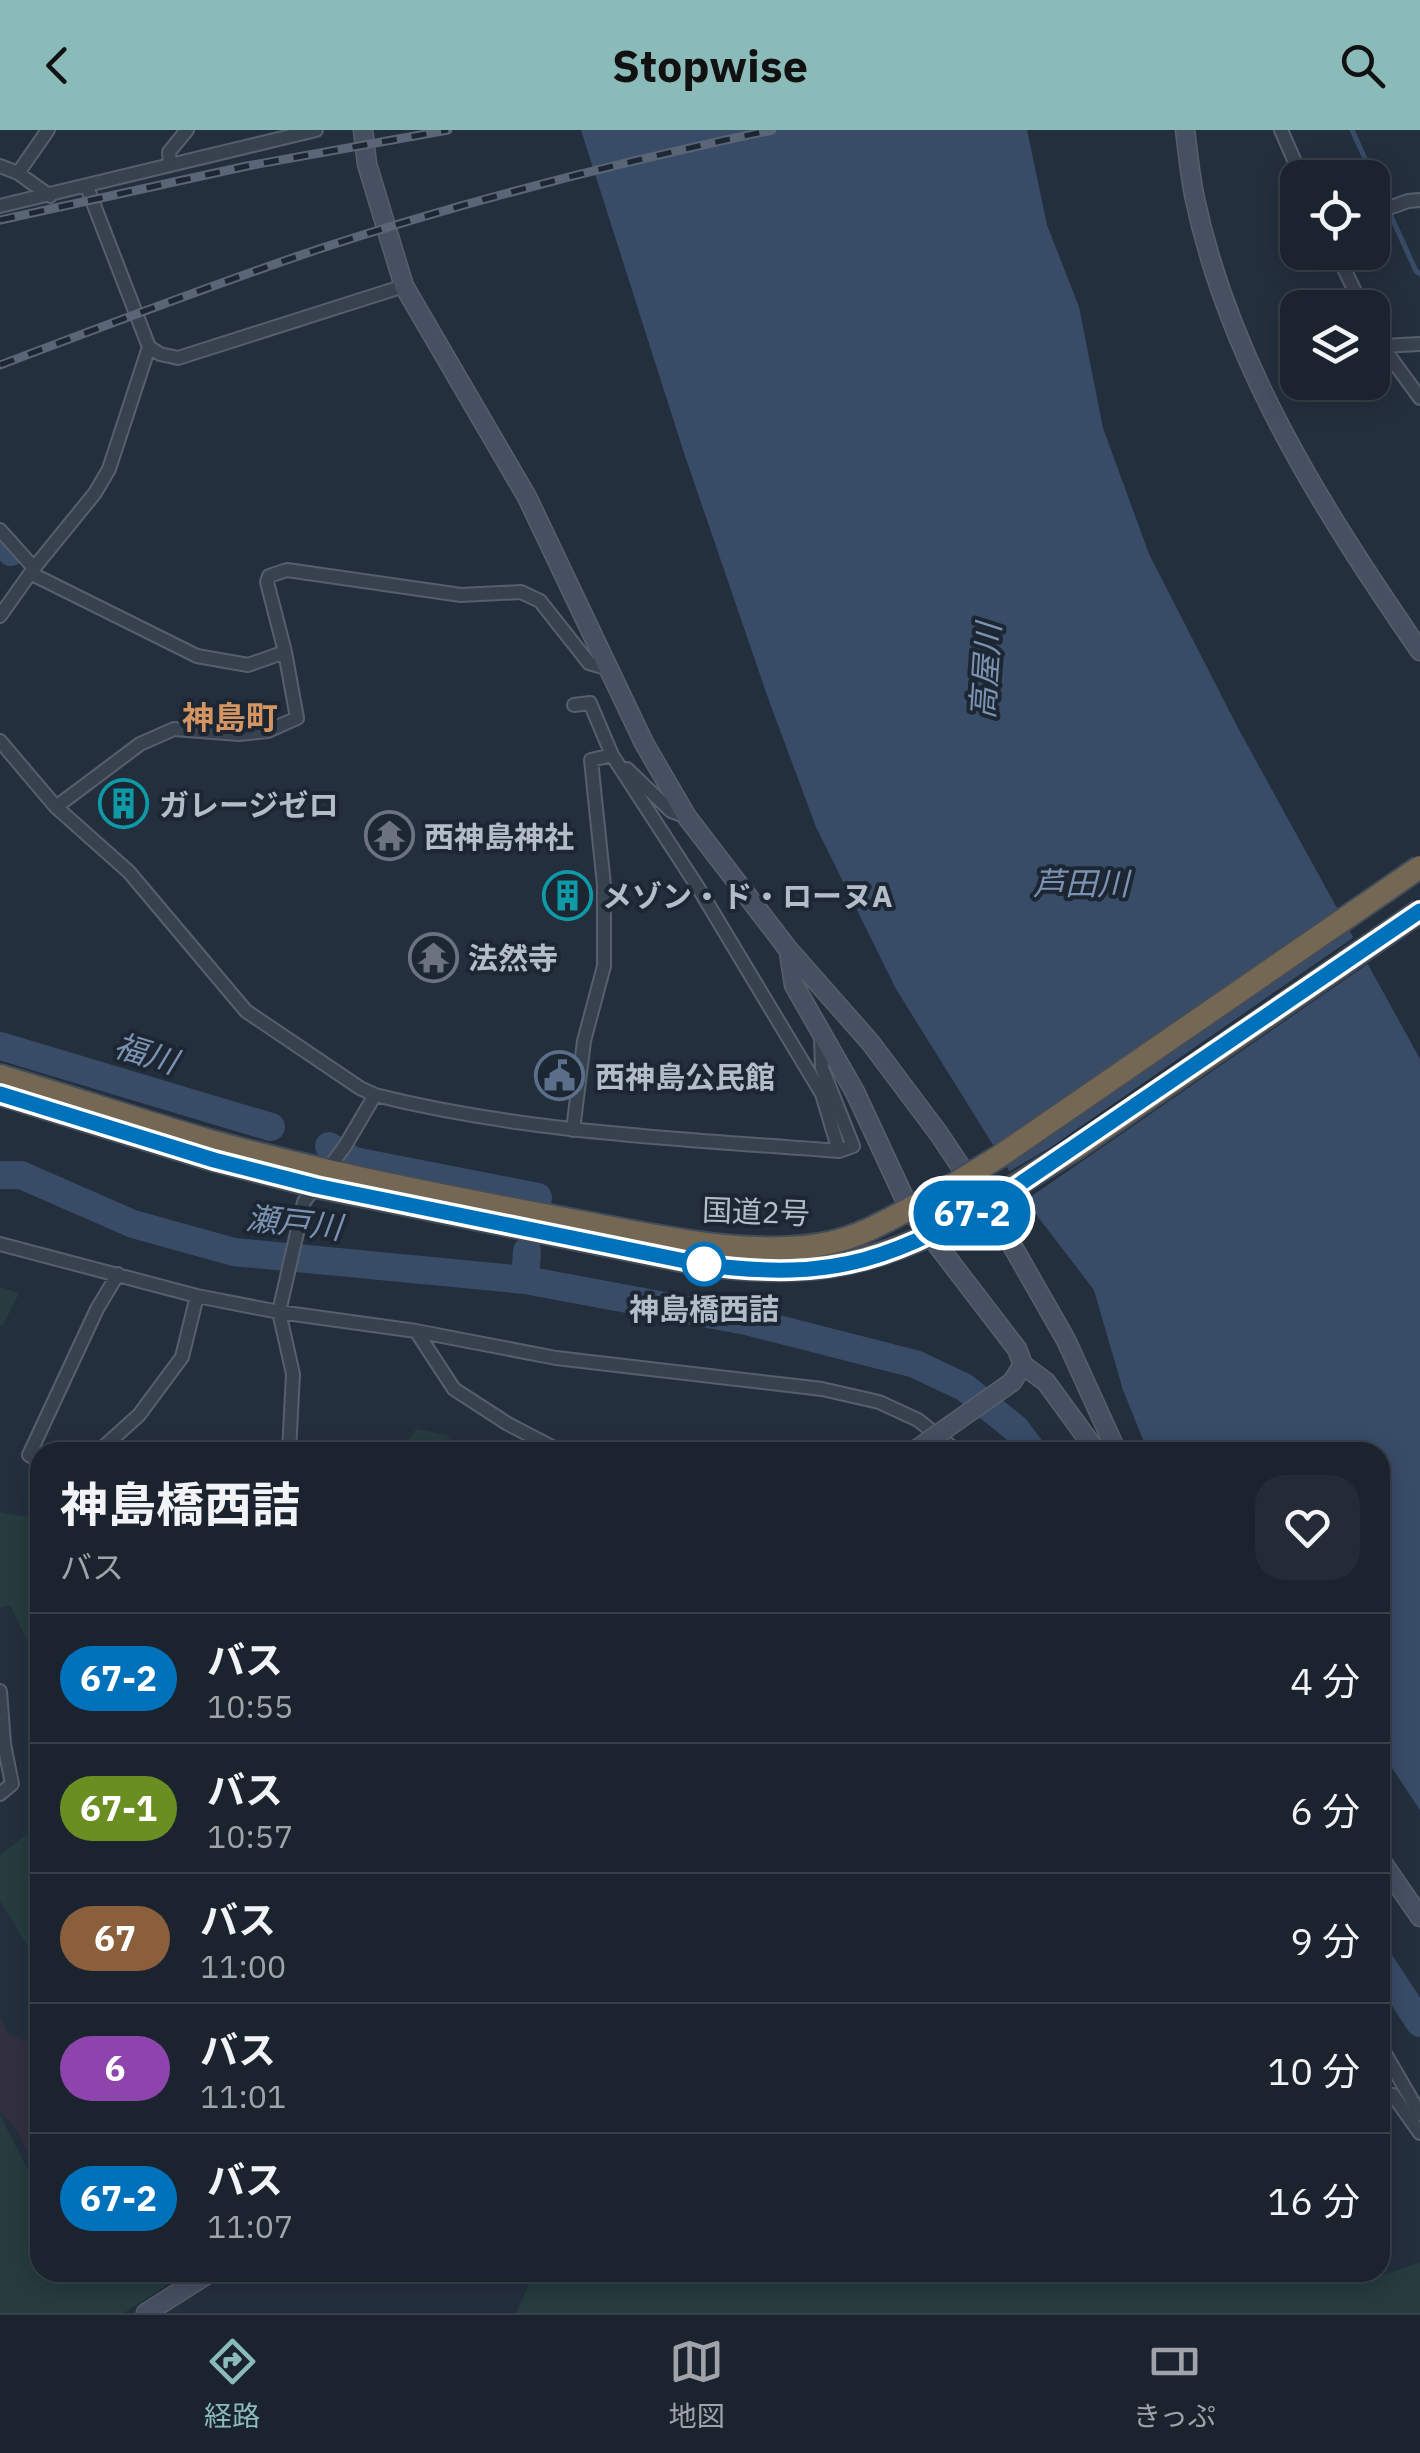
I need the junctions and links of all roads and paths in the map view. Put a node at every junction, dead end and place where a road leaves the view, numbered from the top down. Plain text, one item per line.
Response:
1 (48, 130) edge
2 (187, 130) edge
3 (316, 130) edge
4 (362, 130) edge
5 (1185, 130) edge
6 (1281, 130) edge
7 (284, 134) edge
8 (1294, 160) edge
9 (170, 163) junction
10 (0, 166) edge
11 (18, 173) junction
12 (87, 187) junction
13 (50, 196) junction
14 (1420, 200) edge
15 (0, 206) edge
16 (1390, 208) edge
17 (404, 286) junction
18 (1420, 344) edge
19 (1390, 346) edge
20 (149, 347) junction
21 (1390, 357) edge
22 (1420, 398) edge
23 (0, 530) edge
24 (33, 571) junction
25 (0, 616) edge
26 (1420, 650) edge
27 (285, 652) junction
28 (606, 668) junction
29 (574, 705) dead end
30 (0, 741) edge
31 (612, 755) junction
32 (56, 807) junction
33 (686, 817) junction
34 (1420, 867) edge
35 (1420, 911) edge
36 (788, 949) junction
37 (820, 1027) junction
38 (0, 1076) edge
39 (0, 1094) edge
40 (375, 1095) junction
41 (573, 1130) junction
42 (839, 1151) junction
43 (325, 1174) junction
44 (908, 1208) junction
45 (930, 1236) junction
46 (0, 1244) edge
47 (118, 1274) junction
48 (198, 1296) junction
49 (280, 1308) junction
50 (416, 1331) junction
51 (1023, 1365) junction
52 (1077, 1422) junction
53 (1109, 1434) junction
54 (34, 1442) edge
55 (109, 1442) edge
56 (289, 1442) edge
57 (543, 1442) edge
58 (928, 1442) edge
59 (946, 1442) edge
60 (1090, 1442) edge
61 (1113, 1442) edge
62 (0, 1691) edge
63 (2, 1744) edge
64 (0, 1794) edge
65 (1390, 1874) edge
66 (1420, 1917) edge
67 (1390, 2062) edge
68 (1390, 2095) edge
69 (1420, 2114) edge
70 (1420, 2133) edge
71 (196, 2282) edge
72 (146, 2313) edge

1 - 11 street
2 - 9 street
3 - 7 street
4 - 17 street
5 - 26 street
6 - 8 street
7 - 9 street
9 - 12 street
10 - 11 street
11 - 13 street
12 - 13 street
12 - 20 street
13 - 15 street
14 - 16 street
17 - 20 street
17 - 28 street
18 - 19 street
20 - 24 street
21 - 22 street
23 - 24 street
24 - 25 street
24 - 27 street
27 - 28 street
27 - 32 street
28 - 33 street
29 - 31 street
30 - 32 street
31 - 33 street
31 - 41 street
31 - 42 street
32 - 40 street
33 - 36 street
34 - 44 highway, 国道2号, bridge
35 - 45 highway, 国道2号, bridge
36 - 37 street
36 - 53 street
37 - 42 street
37 - 44 street
38 - 43 highway, 国道2号
39 - 43 highway, 国道2号
40 - 41 street
40 - 43 street
41 - 42 street
43 - 44 highway, 国道2号
43 - 45 highway, 国道2号
43 - 49 street
44 - 45 street
45 - 51 street
46 - 47 street
47 - 48 street
47 - 54 street
48 - 49 street
48 - 55 street
49 - 50 street
49 - 56 street
50 - 57 street
50 - 59 street
51 - 52 street
51 - 58 street, bridge
52 - 53 street
52 - 60 street
53 - 61 street
62 - 63 street
63 - 64 street
65 - 66 street
67 - 69 street
68 - 70 street
71 - 72 street

